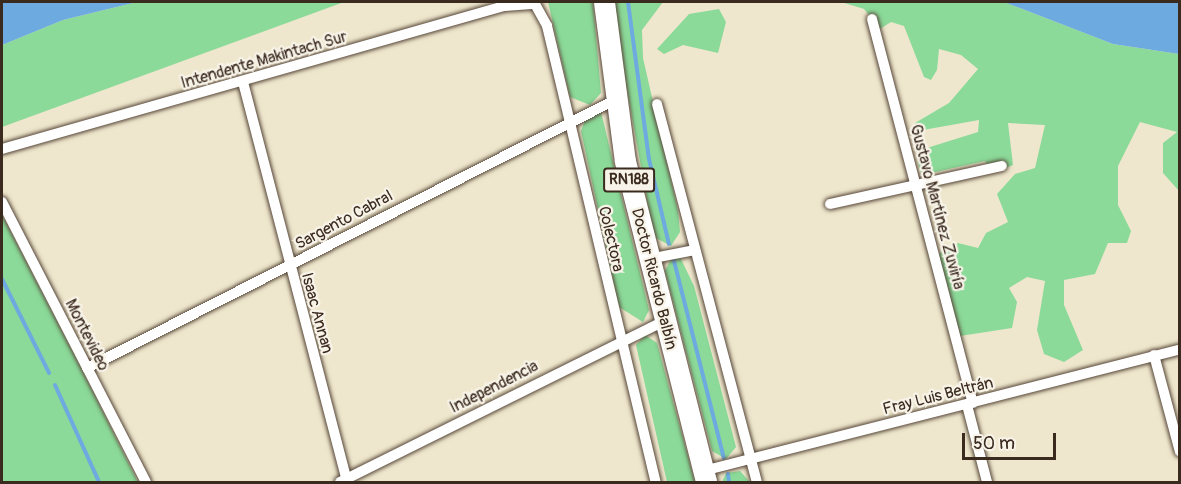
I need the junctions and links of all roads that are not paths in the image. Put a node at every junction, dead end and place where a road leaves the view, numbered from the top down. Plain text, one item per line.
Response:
1 (604, 2) edge
2 (535, 4) joint
3 (872, 19) dead end
4 (243, 82) junction
5 (615, 100) junction
6 (657, 104) dead end
7 (569, 120) junction
8 (2, 149) edge
9 (1002, 166) dead end
10 (915, 183) junction
11 (2, 202) edge
12 (830, 204) dead end
13 (695, 250) junction
14 (649, 259) junction
15 (289, 265) junction
16 (664, 321) junction
17 (618, 340) junction
18 (1179, 349) edge
19 (1155, 355) junction
20 (87, 368) junction
21 (970, 404) junction
22 (1179, 452) edge
23 (751, 459) junction
24 (704, 477) edge
25 (344, 481) edge
26 (146, 483) edge
27 (656, 483) edge
28 (757, 483) edge
29 (987, 483) edge

1 - 5 highway, Doctor Ricardo Balbín / RN188
2 - 4 street, Intendente Makintach Sur
2 - 7 street, Colectora
3 - 10 street, Gustavo Martínez Zuviría
4 - 8 street, Intendente Makintach Sur
4 - 15 street, Isaac Annan
5 - 7 street, Sargento Cabral
5 - 14 highway, Doctor Ricardo Balbín / RN188
6 - 13 street
7 - 15 street, Sargento Cabral
7 - 17 street, Colectora
9 - 10 street
10 - 12 street
10 - 21 street, Gustavo Martínez Zuviría
11 - 20 street, Montevideo
13 - 14 street
13 - 23 street
14 - 16 highway, Doctor Ricardo Balbín / RN188
15 - 20 street, Sargento Cabral
15 - 25 street, Isaac Annan
16 - 17 street, Independencia
16 - 24 highway, Doctor Ricardo Balbín / RN188
17 - 25 street, Independencia
17 - 27 street, Colectora
18 - 19 street, Fray Luis Beltrán
19 - 21 street, Fray Luis Beltrán
19 - 22 street
20 - 26 street, Montevideo
21 - 23 street, Fray Luis Beltrán
21 - 29 street, Gustavo Martínez Zuviría
23 - 24 street, Fray Luis Beltrán
23 - 28 street

